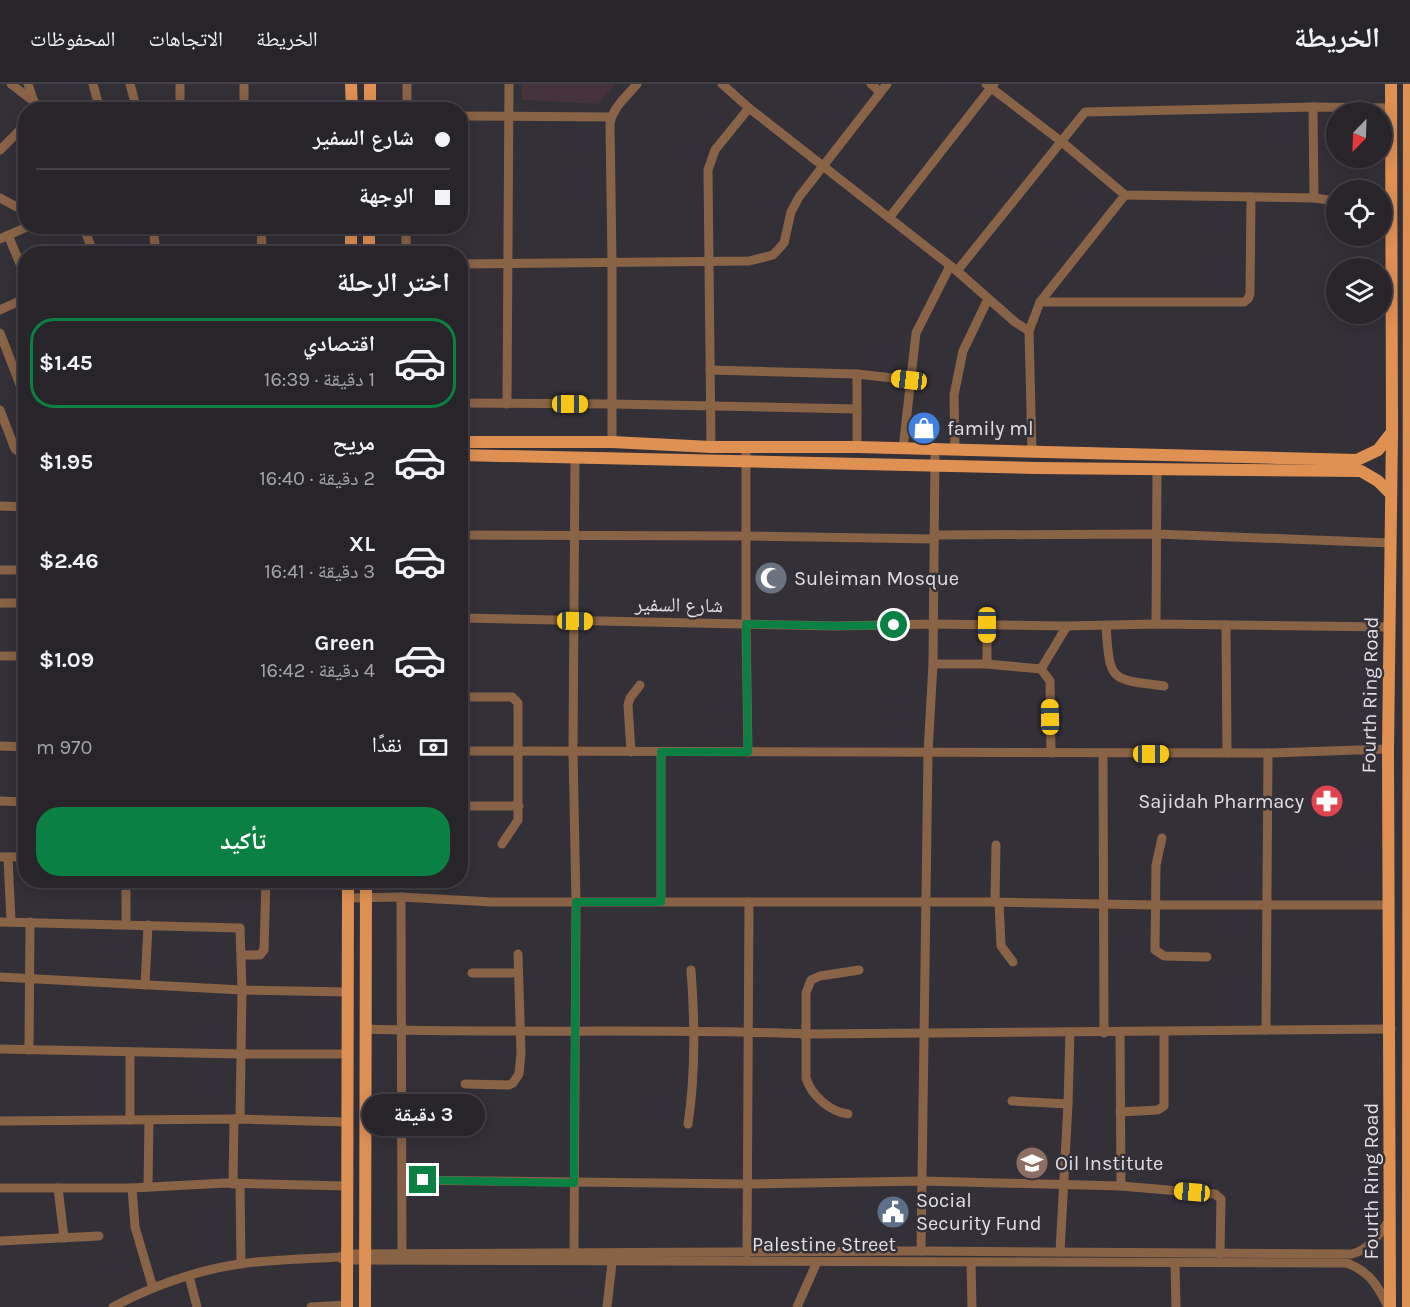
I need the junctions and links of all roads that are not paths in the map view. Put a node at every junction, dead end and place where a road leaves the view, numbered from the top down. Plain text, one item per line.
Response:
1 (11, 84) edge
2 (27, 84) edge
3 (93, 84) edge
4 (130, 84) edge
5 (180, 84) edge
6 (244, 84) edge
7 (351, 84) edge
8 (370, 84) edge
9 (406, 84) edge
10 (509, 84) edge
11 (637, 84) edge
12 (722, 84) edge
13 (871, 84) edge
14 (1391, 84) edge
15 (1409, 84) edge
16 (991, 85) edge
17 (884, 88) edge
18 (33, 99) junction
19 (36, 102) edge
20 (98, 102) edge
21 (135, 102) edge
22 (180, 102) edge
23 (244, 102) edge
24 (352, 102) edge
25 (370, 102) edge
26 (406, 102) edge
27 (1391, 102) edge
28 (1313, 107) junction
29 (749, 108) junction
30 (1326, 108) edge
31 (1392, 112) edge
32 (1409, 115) edge
33 (468, 116) edge
34 (509, 116) junction
35 (611, 117) junction
36 (1410, 128) edge
37 (18, 132) edge
38 (1062, 142) junction
39 (0, 150) edge
40 (823, 166) junction
41 (1125, 195) junction
42 (1251, 197) junction
43 (0, 198) edge
44 (1314, 198) junction
45 (1326, 200) edge
46 (1409, 201) edge
47 (18, 208) edge
48 (889, 218) junction
49 (18, 231) edge
50 (4, 237) edge
51 (1388, 246) edge
52 (612, 262) junction
53 (708, 262) junction
54 (18, 263) edge
55 (468, 264) edge
56 (507, 264) junction
57 (953, 268) junction
58 (988, 299) junction
59 (18, 302) edge
60 (1040, 302) junction
61 (0, 310) edge
62 (1029, 331) junction
63 (0, 333) edge
64 (710, 370) junction
65 (857, 374) junction
66 (18, 379) edge
67 (909, 380) junction
68 (468, 403) edge
69 (507, 404) junction
70 (613, 404) junction
71 (711, 406) junction
72 (857, 409) junction
73 (0, 410) edge
74 (1409, 429) edge
75 (1392, 432) junction
76 (468, 442) edge
77 (508, 442) junction
78 (612, 442) junction
79 (711, 447) junction
80 (746, 447) junction
81 (821, 447) junction
82 (857, 447) junction
83 (903, 449) junction
84 (935, 450) junction
85 (18, 451) edge
86 (954, 451) junction
87 (1032, 452) junction
88 (468, 455) edge
89 (508, 457) junction
90 (574, 459) junction
91 (746, 462) junction
92 (821, 463) junction
93 (934, 465) junction
94 (1157, 469) junction
95 (1391, 494) junction
96 (0, 506) edge
97 (18, 507) edge
98 (1409, 508) edge
99 (1409, 524) edge
100 (1156, 534) junction
101 (468, 535) edge
102 (575, 535) junction
103 (746, 536) junction
104 (934, 537) junction
105 (1391, 543) junction
106 (0, 570) edge
107 (18, 570) edge
108 (0, 603) edge
109 (18, 603) edge
110 (468, 618) edge
111 (575, 621) junction
112 (746, 624) junction
113 (934, 624) junction
114 (1156, 624) junction
115 (987, 625) junction
116 (1226, 625) junction
117 (1067, 626) junction
118 (1106, 626) junction
119 (1390, 627) junction
120 (1409, 627) edge
121 (0, 656) edge
122 (18, 656) edge
123 (933, 664) junction
124 (987, 664) junction
125 (1041, 669) junction
126 (640, 685) dead end
127 (1164, 686) dead end
128 (468, 697) edge
129 (0, 746) edge
130 (18, 747) edge
131 (1388, 749) junction
132 (468, 751) edge
133 (518, 751) junction
134 (573, 751) junction
135 (661, 752) junction
136 (748, 752) junction
137 (631, 753) junction
138 (928, 753) junction
139 (1051, 753) junction
140 (1227, 753) junction
141 (1268, 753) junction
142 (1103, 754) junction
143 (0, 801) edge
144 (18, 802) edge
145 (468, 806) edge
146 (519, 807) junction
147 (1161, 838) dead end
148 (502, 844) dead end
149 (996, 845) dead end
150 (1389, 845) junction
151 (1409, 846) edge
152 (4, 857) edge
153 (1409, 879) edge
154 (1389, 881) junction
155 (126, 888) edge
156 (266, 888) edge
157 (348, 888) edge
158 (366, 888) edge
159 (401, 897) junction
160 (348, 898) junction
161 (366, 898) junction
162 (576, 902) junction
163 (661, 902) junction
164 (749, 902) junction
165 (997, 902) junction
166 (926, 903) junction
167 (1105, 903) junction
168 (1154, 905) junction
169 (1267, 905) junction
170 (1389, 905) junction
171 (11, 921) junction
172 (0, 922) edge
173 (30, 922) junction
174 (126, 924) junction
175 (148, 925) junction
176 (1409, 925) edge
177 (242, 954) junction
178 (518, 954) dead end
179 (1207, 957) dead end
180 (1012, 962) dead end
181 (691, 970) dead end
182 (859, 970) dead end
183 (472, 973) dead end
184 (518, 973) junction
185 (0, 977) edge
186 (30, 979) junction
187 (145, 985) junction
188 (242, 990) junction
189 (347, 992) junction
190 (365, 1029) junction
191 (1391, 1029) junction
192 (402, 1030) junction
193 (1266, 1030) junction
194 (695, 1031) junction
195 (748, 1031) junction
196 (521, 1032) junction
197 (575, 1032) junction
198 (1070, 1032) junction
199 (1120, 1032) junction
200 (1164, 1032) junction
201 (1104, 1033) junction
202 (807, 1034) junction
203 (926, 1034) junction
204 (1408, 1048) edge
205 (0, 1049) edge
206 (29, 1050) junction
207 (130, 1052) junction
208 (241, 1054) junction
209 (347, 1054) junction
210 (465, 1084) dead end
211 (1012, 1101) dead end
212 (1068, 1104) junction
213 (1120, 1112) junction
214 (848, 1114) dead end
215 (237, 1119) junction
216 (130, 1120) junction
217 (150, 1120) junction
218 (0, 1121) edge
219 (346, 1122) junction
220 (688, 1124) dead end
221 (402, 1180) junction
222 (923, 1181) junction
223 (574, 1183) junction
224 (237, 1184) junction
225 (748, 1184) junction
226 (1062, 1185) junction
227 (346, 1186) junction
228 (1120, 1186) junction
229 (148, 1187) junction
230 (0, 1188) edge
231 (58, 1188) junction
232 (132, 1188) junction
233 (1408, 1209) edge
234 (1390, 1220) junction
235 (99, 1236) dead end
236 (64, 1238) junction
237 (0, 1241) edge
238 (574, 1251) junction
239 (921, 1251) junction
240 (402, 1252) junction
241 (1060, 1252) junction
242 (747, 1253) junction
243 (1220, 1254) junction
244 (365, 1256) junction
245 (344, 1257) junction
246 (884, 1257) junction
247 (817, 1262) junction
248 (972, 1262) junction
249 (612, 1263) junction
250 (1175, 1263) junction
251 (241, 1264) junction
252 (189, 1276) junction
253 (153, 1288) junction
254 (1410, 1302) edge
255 (347, 1306) edge
256 (113, 1307) edge
257 (197, 1307) edge
258 (311, 1307) edge
259 (365, 1307) edge
260 (608, 1307) edge
261 (796, 1307) edge
262 (972, 1307) edge
263 (1176, 1307) edge
264 (1389, 1307) edge
265 (1408, 1307) edge

1 - 18 street
2 - 18 street
3 - 20 street
4 - 21 street
5 - 22 street
6 - 23 street
7 - 24 main road
8 - 25 main road
9 - 26 street
10 - 34 street
11 - 35 street
12 - 29 street
13 - 17 street
14 - 27 main road, Fourth Ring Road
15 - 32 main road, Fourth Ring Road
16 - 38 street
16 - 48 street
17 - 40 street
18 - 19 street
28 - 30 street
28 - 38 street
28 - 44 street
29 - 40 street
29 - 53 street
31 - 32 main road
32 - 36 main road, Fourth Ring Road
33 - 34 street
34 - 35 street
34 - 56 street
35 - 52 street
36 - 46 main road, Fourth Ring Road
37 - 39 street
38 - 41 street
38 - 57 street
40 - 48 street
40 - 53 street
41 - 42 street
41 - 60 street
42 - 44 street
42 - 60 street
43 - 47 street
44 - 45 street
46 - 74 main road, Fourth Ring Road
48 - 57 street
49 - 50 street
50 - 54 street
51 - 75 main road, Fourth Ring Road
52 - 53 street
52 - 56 street
52 - 70 street
53 - 64 street
55 - 56 street
56 - 69 street
57 - 58 street
57 - 67 street
58 - 62 street
58 - 86 street
59 - 61 street
60 - 62 street
62 - 87 street
63 - 66 street
64 - 65 street
64 - 71 street
65 - 67 street
65 - 72 street
67 - 83 street
68 - 69 street
69 - 70 street
70 - 71 street
70 - 78 street
71 - 72 street
71 - 79 street
72 - 82 street
73 - 85 street
74 - 98 main road, Fourth Ring Road
75 - 87 main road
75 - 95 main road, Fourth Ring Road
76 - 77 main road
77 - 78 main road
77 - 89 main road
78 - 79 main road
79 - 80 main road
80 - 81 main road
80 - 91 street
81 - 82 main road
81 - 92 main road
82 - 83 main road
83 - 84 main road
84 - 86 main road
84 - 93 street
86 - 87 main road
88 - 89 main road
89 - 90 main road
90 - 91 main road
90 - 102 street
91 - 92 main road
91 - 103 street
92 - 93 main road
93 - 94 main road
93 - 104 street
94 - 95 main road
94 - 100 street
95 - 105 main road, Fourth Ring Road
96 - 97 street
98 - 99 main road, Fourth Ring Road
99 - 120 main road, Fourth Ring Road
100 - 104 street
100 - 105 street
100 - 114 street
101 - 102 street
102 - 103 street
102 - 111 street
103 - 104 street
103 - 112 street
104 - 113 street
105 - 119 main road, Fourth Ring Road
106 - 107 street
108 - 109 street
110 - 111 street, شارع السفير
111 - 112 street, شارع السفير
111 - 134 street
112 - 113 street, شارع السفير
112 - 136 street
113 - 115 street, شارع السفير
113 - 123 street
114 - 116 street, شارع السفير
114 - 118 street, شارع السفير
115 - 117 street, شارع السفير
115 - 124 street
116 - 119 street, شارع السفير
116 - 140 street
117 - 118 street, شارع السفير
117 - 125 street
118 - 127 street
119 - 131 main road, Fourth Ring Road
120 - 151 main road, Fourth Ring Road
121 - 122 street
123 - 124 street
123 - 138 street
124 - 125 street
125 - 139 street
126 - 137 street
128 - 133 street
129 - 130 street
131 - 141 street
131 - 150 main road, Fourth Ring Road
132 - 133 street
133 - 134 street
133 - 146 street
134 - 137 street
134 - 162 street
135 - 136 street
135 - 137 street
135 - 163 street
136 - 138 street
138 - 139 street
138 - 166 street
139 - 142 street
140 - 141 street
140 - 142 street
141 - 169 street
142 - 167 street
143 - 144 street
145 - 146 street
146 - 148 street
147 - 168 street
149 - 165 street
150 - 151 main road
150 - 154 main road, Fourth Ring Road
151 - 153 main road, Fourth Ring Road
152 - 171 street
153 - 154 main road
153 - 176 main road, Fourth Ring Road
154 - 170 main road, Fourth Ring Road
155 - 174 street
156 - 177 street
157 - 160 main road
158 - 161 main road
159 - 161 street
159 - 162 street
159 - 192 street
160 - 161 street
160 - 189 main road
161 - 190 main road
162 - 163 street
162 - 197 street
163 - 164 street
164 - 166 street
164 - 195 street
165 - 166 street
165 - 167 street
165 - 180 street
166 - 203 street
167 - 168 street
167 - 201 street
168 - 169 street
168 - 179 street
169 - 170 street
169 - 193 street
170 - 191 main road, Fourth Ring Road
171 - 172 street
171 - 173 street
173 - 174 street
173 - 186 street
174 - 175 street
175 - 177 street
175 - 187 street
176 - 204 main road, Fourth Ring Road
177 - 188 street
178 - 184 street
181 - 194 street
182 - 202 street
183 - 184 street
184 - 196 street
185 - 186 street
186 - 187 street
186 - 206 street
187 - 188 street
188 - 189 street
188 - 208 street
189 - 209 main road
190 - 192 street
190 - 244 main road
191 - 193 street
191 - 234 main road, Fourth Ring Road
192 - 196 street
192 - 221 street
193 - 200 street
194 - 195 street
194 - 197 street
194 - 220 street
195 - 202 street
195 - 225 street
196 - 197 street
196 - 210 street
197 - 223 street
198 - 201 street
198 - 203 street
198 - 212 street
199 - 200 street
199 - 201 street
199 - 213 street
200 - 213 street
202 - 203 street
202 - 214 street
203 - 222 street
204 - 233 main road, Fourth Ring Road
205 - 206 street
206 - 207 street
207 - 208 street
207 - 216 street
208 - 209 street
208 - 215 street
209 - 219 main road
211 - 212 street
212 - 226 street
213 - 228 street
215 - 217 street
215 - 219 street
215 - 224 street
216 - 217 street
216 - 218 street
217 - 229 street
219 - 227 main road
221 - 223 street
221 - 240 street
222 - 225 street
222 - 226 street
222 - 239 street
223 - 225 street
223 - 238 street
224 - 227 street
224 - 229 street
224 - 251 street
225 - 242 street
226 - 228 street
226 - 241 street
227 - 245 main road
228 - 243 street
229 - 232 street
230 - 231 street
231 - 232 street
231 - 236 street
232 - 253 street
233 - 265 main road, Fourth Ring Road
234 - 243 street, Palestine Street
234 - 264 main road, Fourth Ring Road
235 - 236 street
236 - 237 street
238 - 240 street, Palestine Street
238 - 242 street, Palestine Street
239 - 241 street, Palestine Street
239 - 246 street, Palestine Street
240 - 244 street, Palestine Street
241 - 243 street, Palestine Street
242 - 246 street, Palestine Street
244 - 245 street, Palestine Street
244 - 249 street, Palestine Street
244 - 259 main road
245 - 251 street, Palestine Street
245 - 255 main road
246 - 247 street, Palestine Street
246 - 248 street, Palestine Street
247 - 249 street, Palestine Street
247 - 261 street
248 - 250 street, Palestine Street
248 - 262 street
249 - 260 street
250 - 263 street
250 - 264 street, Palestine Street
251 - 252 street, Palestine Street
252 - 253 street, Palestine Street
252 - 257 street
253 - 256 street, Palestine Street
254 - 265 street
255 - 258 street

